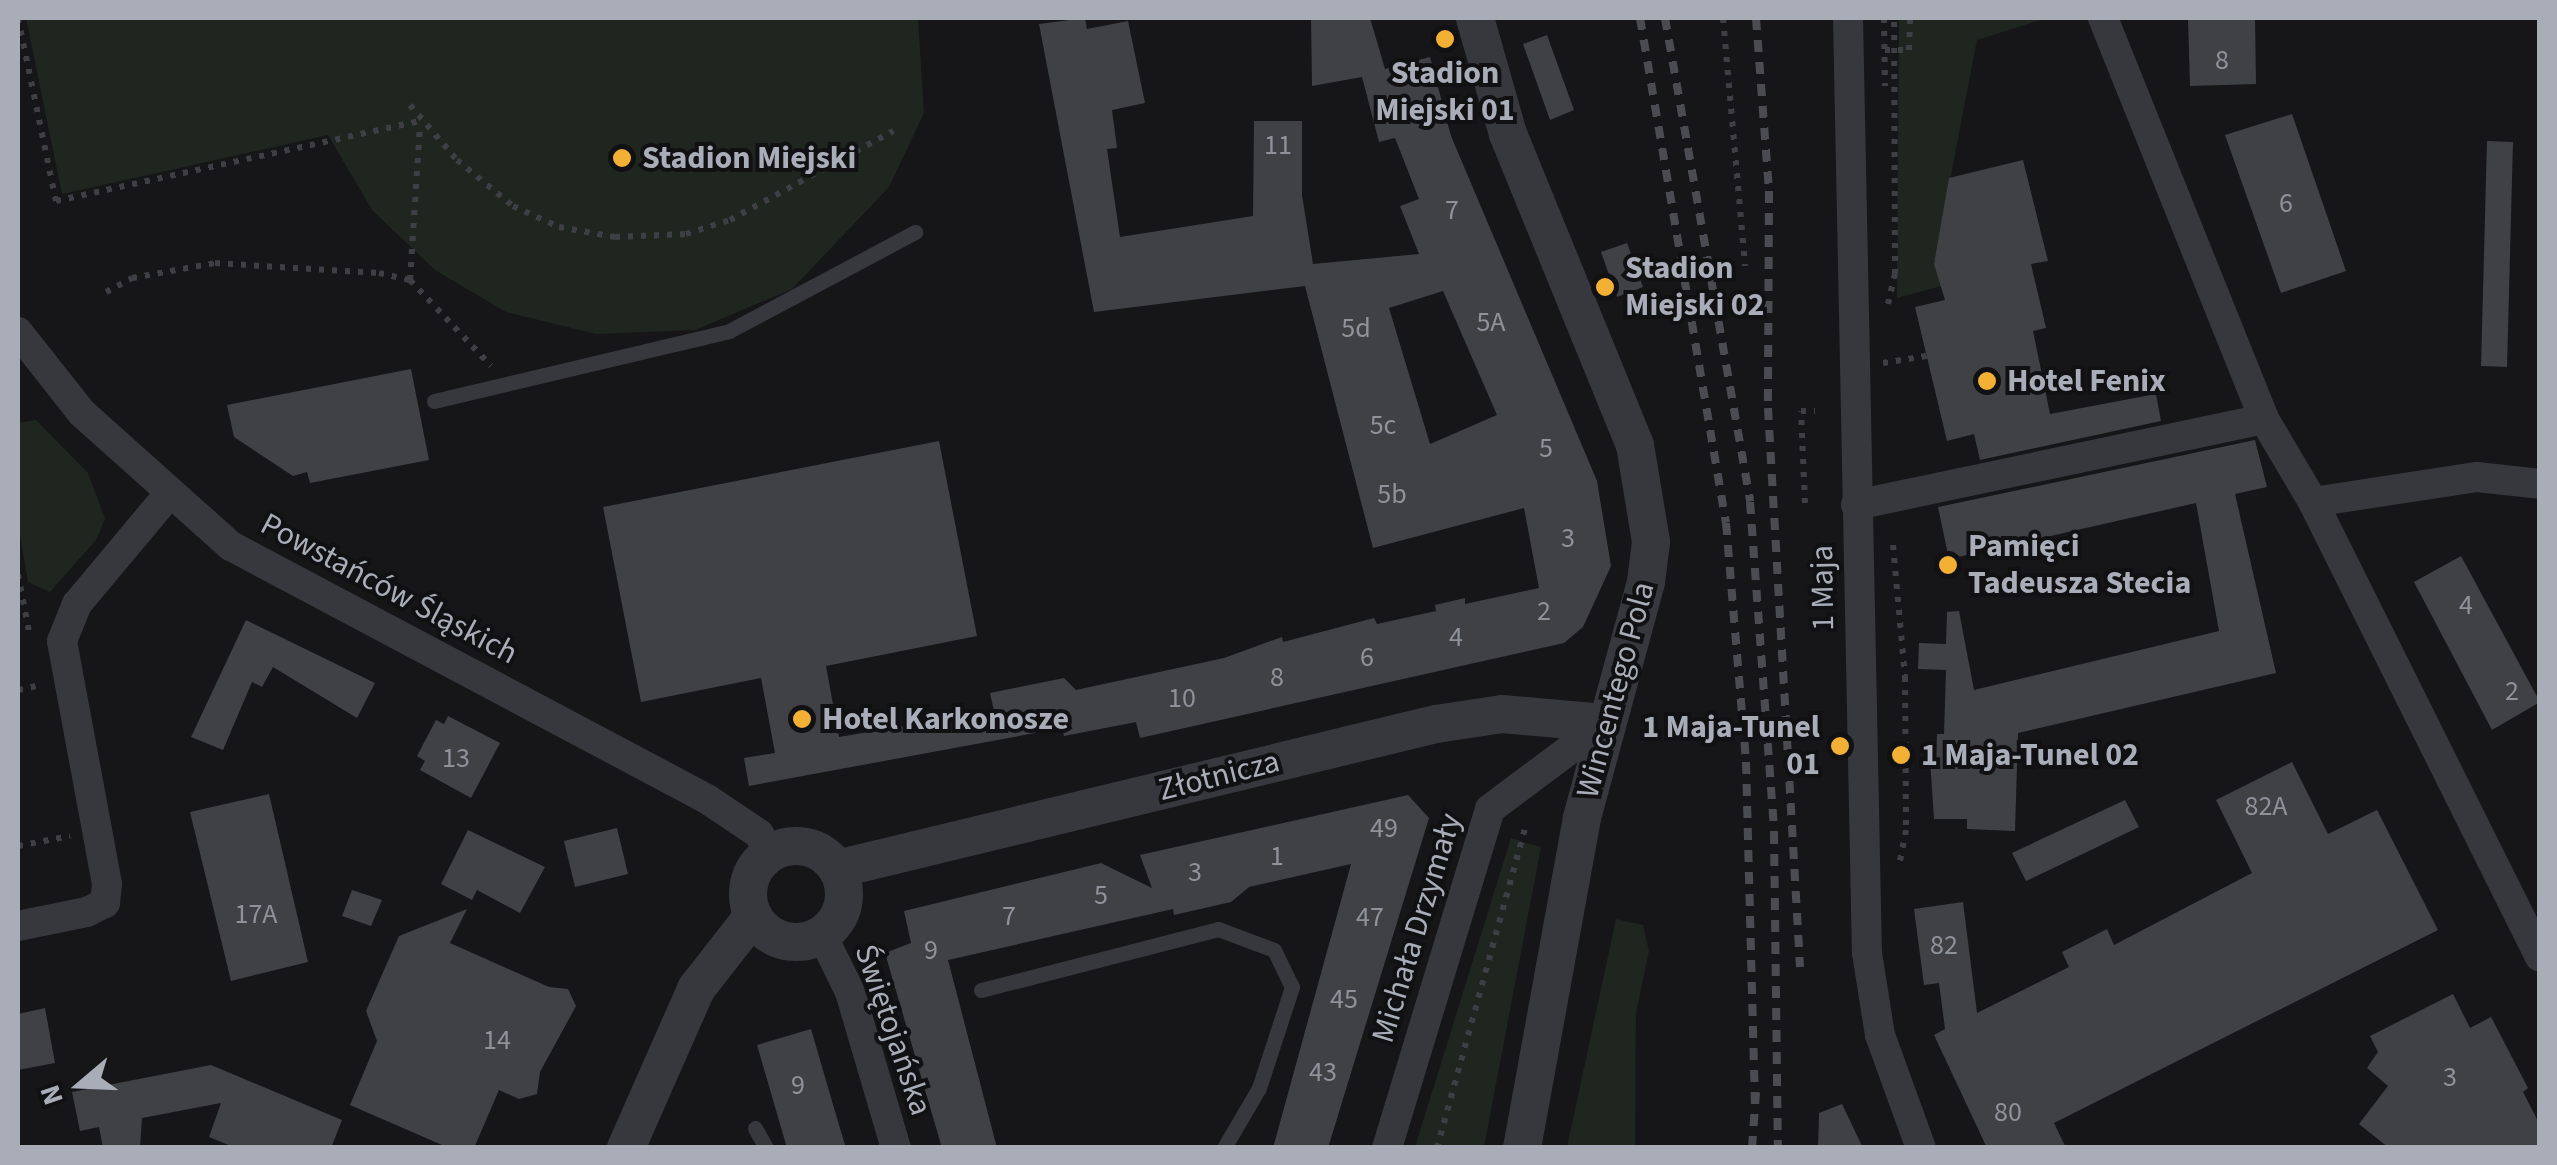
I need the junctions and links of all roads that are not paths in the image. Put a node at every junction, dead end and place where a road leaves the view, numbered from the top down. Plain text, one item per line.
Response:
1 (1474, 18) edge
2 (1848, 18) edge
3 (2103, 18) edge
4 (915, 232) dead end
5 (18, 332) edge
6 (434, 401) dead end
7 (2264, 419) junction
8 (2540, 484) edge
9 (168, 495) junction
10 (2312, 502) junction
11 (1856, 506) junction
12 (1605, 723) junction
13 (769, 854) junction
14 (837, 869) junction
15 (752, 916) junction
16 (18, 926) edge
17 (822, 935) junction
18 (2540, 957) edge
19 (981, 990) dead end
20 (755, 1128) dead end
21 (626, 1148) edge
22 (766, 1148) edge
23 (896, 1148) edge
24 (1224, 1148) edge
25 (1386, 1148) edge
26 (1522, 1148) edge
27 (1921, 1148) edge

1 - 12 street, Wincentego Pola
2 - 11 street, 1 Maja
3 - 7 street
4 - 6 lane
5 - 9 street, Powstańców Śląskich
7 - 10 street
7 - 11 street
8 - 10 street
9 - 13 street, Powstańców Śląskich
9 - 16 street
10 - 18 street
11 - 27 street, 1 Maja
12 - 14 street, Złotnicza
12 - 25 street, Michała Drzymały
12 - 26 street, Wincentego Pola
13 - 14 street
13 - 15 street
14 - 17 street
15 - 17 street
15 - 21 street
17 - 23 street, Świętojańska
19 - 24 lane
20 - 22 lane

